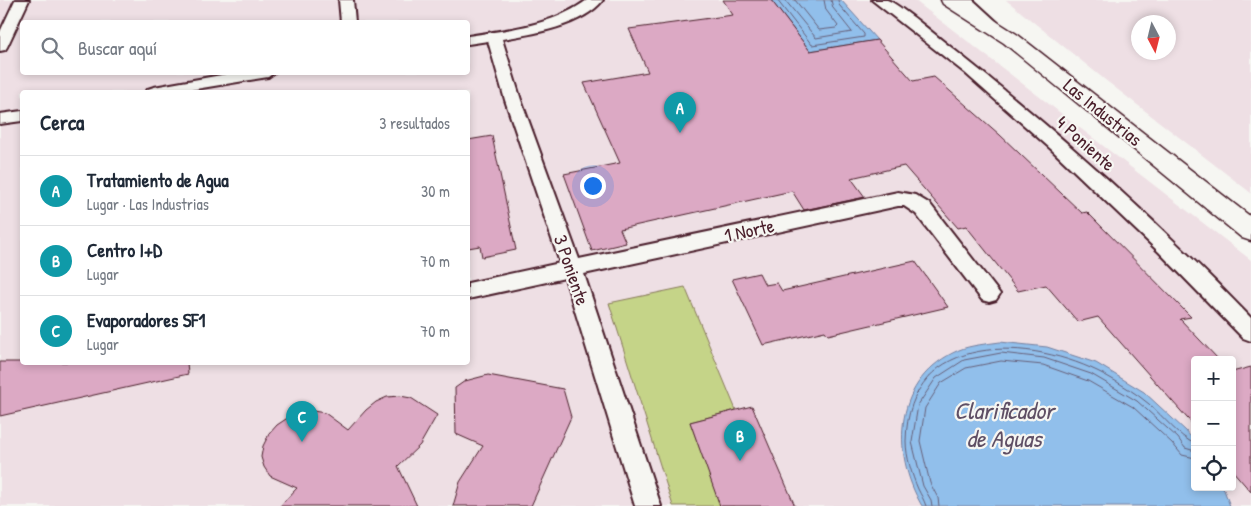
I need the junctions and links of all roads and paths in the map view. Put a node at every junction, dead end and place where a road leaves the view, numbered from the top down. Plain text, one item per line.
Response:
1 (22, 0) edge
2 (346, 0) edge
3 (596, 0) edge
4 (879, 0) edge
5 (950, 0) edge
6 (965, 0) edge
7 (348, 20) edge
8 (494, 36) junction
9 (1011, 39) junction
10 (470, 40) edge
11 (0, 47) edge
12 (251, 75) edge
13 (165, 90) edge
14 (20, 116) edge
15 (0, 120) edge
16 (1251, 232) edge
17 (572, 269) junction
18 (470, 291) edge
19 (990, 294) dead end
20 (1251, 332) edge
21 (648, 506) edge

1 - 11 lane
2 - 7 lane
3 - 8 lane
4 - 20 lane, 4 Poniente
5 - 9 street, Las Industrias
6 - 9 lane
8 - 10 lane
8 - 17 lane, 3 Poniente
9 - 16 street, Las Industrias
12 - 13 lane
14 - 15 lane
17 - 18 lane, 1 Norte
17 - 19 lane, 1 Norte
17 - 21 lane, 3 Poniente

